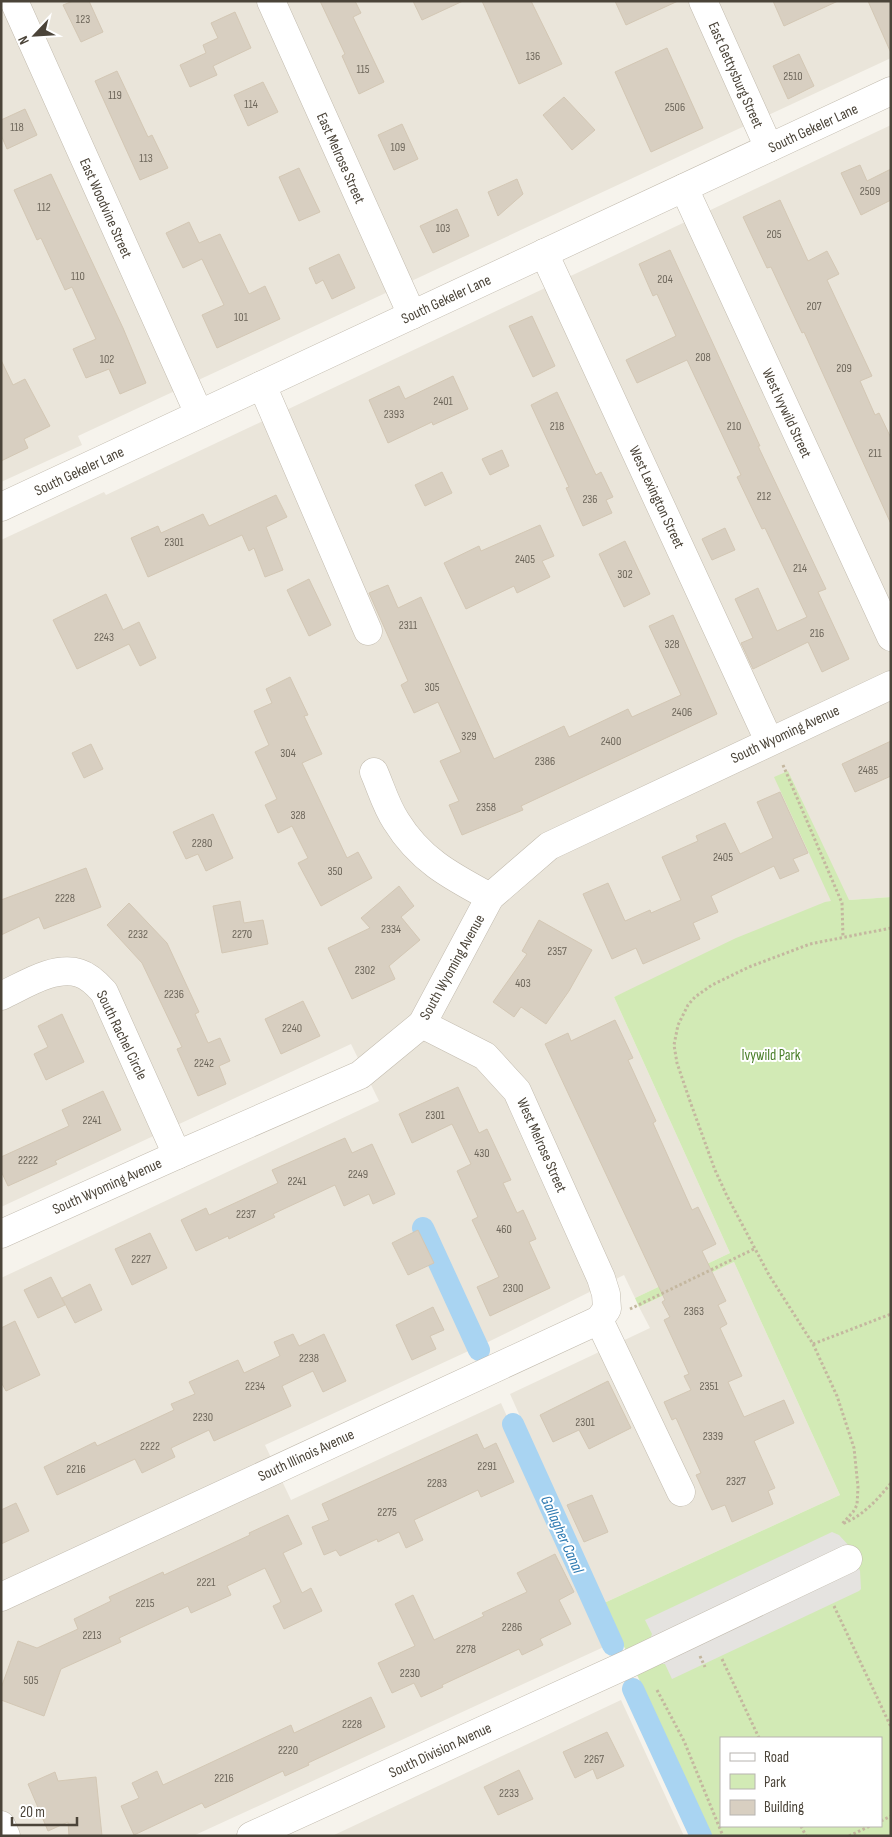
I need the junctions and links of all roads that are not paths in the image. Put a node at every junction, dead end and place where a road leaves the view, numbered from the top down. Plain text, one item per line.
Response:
1 (14, 1) edge
2 (271, 1) edge
3 (703, 1) edge
4 (891, 91) edge
5 (769, 148) junction
6 (684, 188) junction
7 (544, 253) junction
8 (412, 315) junction
9 (262, 385) junction
10 (199, 414) junction
11 (1, 507) edge
12 (368, 630) dead end
13 (891, 638) edge
14 (891, 685) edge
15 (769, 741) junction
16 (374, 772) dead end
17 (490, 897) junction
18 (1, 996) edge
19 (422, 1024) junction
20 (177, 1155) junction
21 (1, 1234) edge
22 (603, 1315) junction
23 (681, 1492) dead end
24 (848, 1559) dead end
25 (1, 1597) edge
26 (1, 1826) edge
27 (6, 1836) edge
28 (251, 1836) edge

1 - 10 street, East Woodvine Street
2 - 8 street, East Melrose Street
3 - 5 street, East Gettysburg Street
4 - 5 street, South Gekeler Lane
5 - 6 street, South Gekeler Lane
6 - 7 street, South Gekeler Lane
6 - 13 street, West Ivywild Street
7 - 8 street, South Gekeler Lane
7 - 15 street, West Lexington Street
8 - 9 street, South Gekeler Lane
9 - 10 street, South Gekeler Lane
9 - 12 street
10 - 11 street, South Gekeler Lane
14 - 15 street, South Wyoming Avenue
15 - 17 street, South Wyoming Avenue
16 - 17 street
17 - 19 street, South Wyoming Avenue
18 - 20 street, South Rachel Circle
19 - 20 street, South Wyoming Avenue
19 - 22 street, West Melrose Street
20 - 21 street, South Wyoming Avenue
22 - 23 street, West Melrose Street
22 - 25 street, South Illinois Avenue
24 - 28 street, South Division Avenue
26 - 27 street

